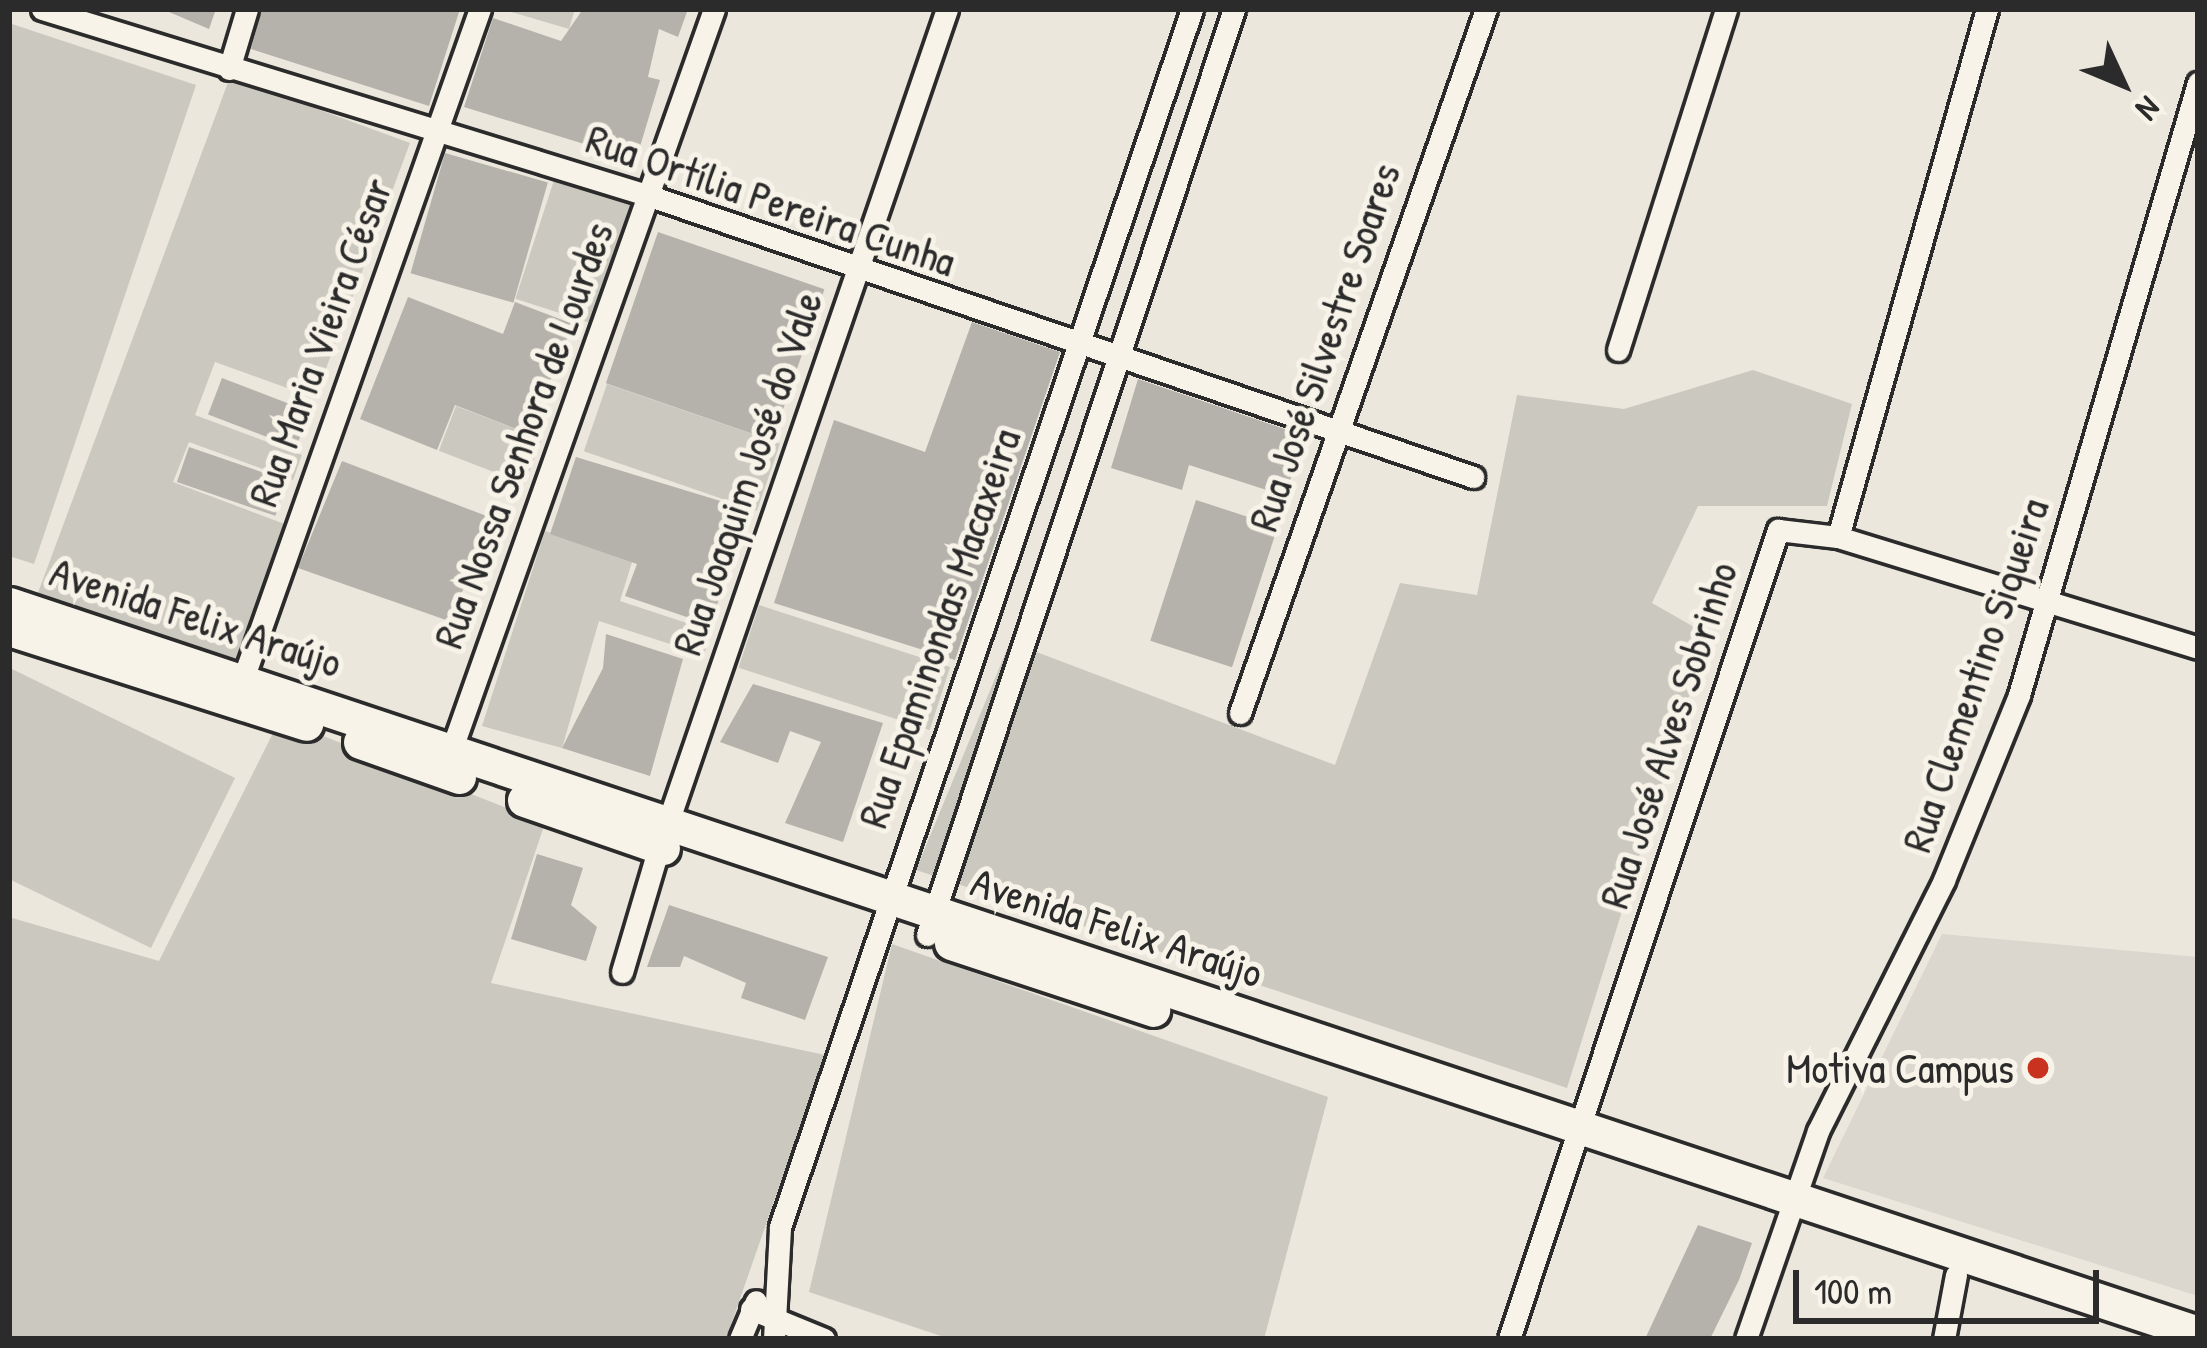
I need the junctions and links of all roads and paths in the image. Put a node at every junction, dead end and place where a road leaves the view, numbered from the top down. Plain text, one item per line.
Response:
1 (42, 9) edge
2 (247, 9) edge
3 (480, 9) edge
4 (714, 9) edge
5 (947, 9) edge
6 (1192, 9) edge
7 (1234, 9) edge
8 (1486, 9) edge
9 (1726, 9) edge
10 (1987, 9) edge
11 (229, 69) junction
12 (2198, 83) edge
13 (436, 134) junction
14 (650, 196) junction
15 (858, 270) junction
16 (1076, 345) junction
17 (1618, 350) dead end
18 (1113, 358) junction
19 (1333, 430) junction
20 (1473, 476) dead end
21 (1838, 537) junction
22 (9, 604) edge
23 (2048, 605) junction
24 (9, 629) edge
25 (2198, 648) edge
26 (239, 690) junction
27 (1240, 713) dead end
28 (451, 751) junction
29 (663, 836) junction
30 (884, 909) junction
31 (930, 924) junction
32 (622, 972) dead end
33 (1578, 1139) junction
34 (1790, 1209) junction
35 (1956, 1275) junction
36 (771, 1276) junction
37 (751, 1310) junction
38 (777, 1331) edge
39 (2198, 1333) edge
40 (740, 1339) edge
41 (824, 1339) edge
42 (1509, 1339) edge
43 (1746, 1339) edge
44 (1944, 1339) edge
45 (2151, 1339) edge

1 - 11 street, Rua Ortília Pereira Cunha
2 - 11 street
3 - 13 street, Rua Maria Vieira César
4 - 14 street, Rua Nossa Senhora de Lourdes
5 - 15 street, Rua Joaquim José do Vale
6 - 16 street, Rua Epaminondas Macaxeira
7 - 18 street, Rua Epaminondas Macaxeira
8 - 19 street, Rua José Silvestre Soares
9 - 17 street
10 - 21 street
11 - 13 street, Rua Ortília Pereira Cunha
12 - 23 street, Rua Clementino Siqueira
13 - 14 street, Rua Ortília Pereira Cunha
13 - 26 street, Rua Maria Vieira César
14 - 15 street, Rua Ortília Pereira Cunha
14 - 28 street, Rua Nossa Senhora de Lourdes
15 - 16 street, Rua Ortília Pereira Cunha
15 - 29 street, Rua Joaquim José do Vale
16 - 18 street, Rua Ortília Pereira Cunha
16 - 30 street, Rua Epaminondas Macaxeira
18 - 19 street, Rua Ortília Pereira Cunha
18 - 31 street, Rua Epaminondas Macaxeira
19 - 20 street, Rua Ortília Pereira Cunha
19 - 27 street, Rua José Silvestre Soares
21 - 23 street, Rua José Alves Sobrinho
21 - 33 street, Rua José Alves Sobrinho
22 - 26 main road, Avenida Felix Araújo
23 - 25 street, Rua José Alves Sobrinho
23 - 34 street, Rua Clementino Siqueira
24 - 26 main road, Avenida Felix Araújo
26 - 28 main road, Avenida Felix Araújo
26 - 29 main road, Avenida Felix Araújo
28 - 29 main road, Avenida Felix Araújo
29 - 30 main road, Avenida Felix Araújo
29 - 32 street, Rua Joaquim José do Vale
30 - 31 main road, Avenida Felix Araújo
30 - 36 street, Rua Epaminondas Macaxeira
31 - 33 main road, Avenida Felix Araújo
33 - 34 main road, Avenida Felix Araújo
33 - 42 street, Rua José Alves Sobrinho
34 - 35 main road, Avenida Felix Araújo
34 - 39 main road, Avenida Felix Araújo
34 - 43 street, Rua Clementino Siqueira
35 - 44 street
35 - 45 main road, Avenida Felix Araújo
36 - 37 street, Rua Epaminondas Macaxeira
36 - 38 street, Rua Epaminondas Macaxeira
37 - 38 street
37 - 40 street, Rua Epaminondas Macaxeira
38 - 41 street

